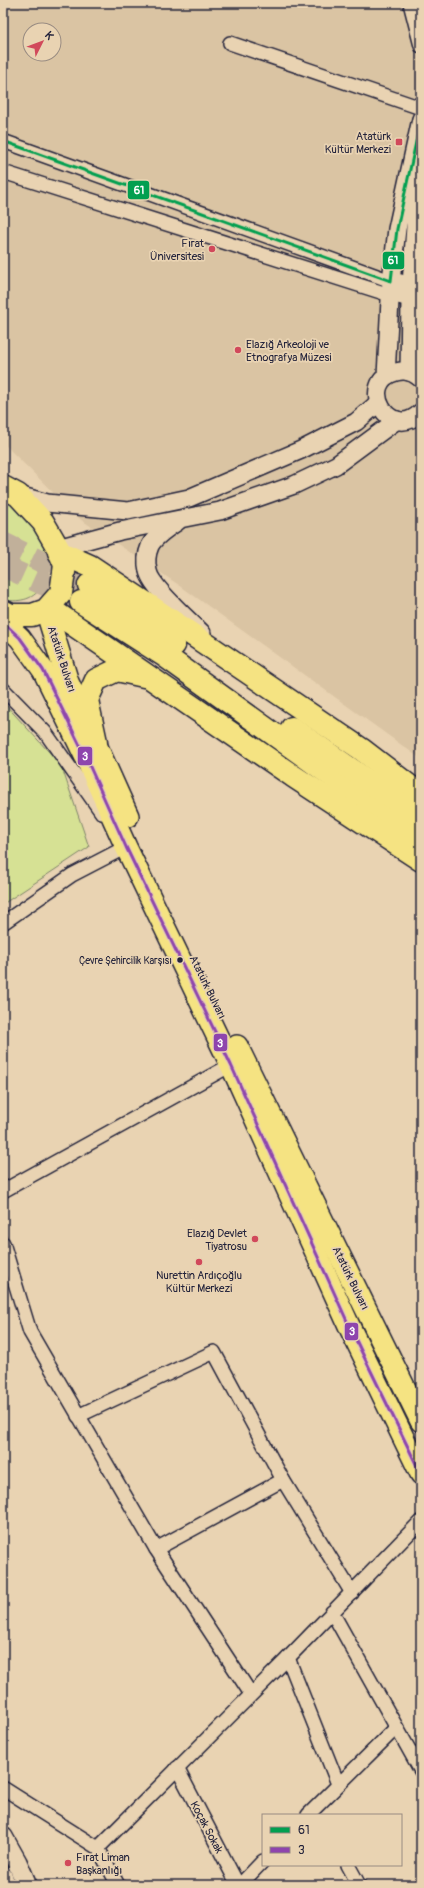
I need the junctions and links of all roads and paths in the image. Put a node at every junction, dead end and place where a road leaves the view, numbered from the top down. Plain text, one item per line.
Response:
1 (410, 3) edge
2 (230, 43) dead end
3 (421, 46) edge
4 (421, 108) edge
5 (421, 118) edge
6 (421, 139) edge
7 (3, 141) edge
8 (3, 172) edge
9 (391, 288) junction
10 (411, 293) junction
11 (416, 373) edge
12 (386, 376) junction
13 (378, 403) junction
14 (421, 412) edge
15 (397, 420) junction
16 (11, 491) edge
17 (182, 519) junction
18 (58, 550) junction
19 (48, 609) junction
20 (3, 612) edge
21 (3, 622) edge
22 (233, 663) junction
23 (149, 677) junction
24 (3, 689) edge
25 (96, 742) junction
26 (421, 795) edge
27 (421, 818) edge
28 (421, 840) edge
29 (126, 847) junction
30 (421, 860) edge
31 (3, 923) edge
32 (230, 1065) junction
33 (3, 1191) edge
34 (3, 1243) edge
35 (78, 1416) junction
36 (421, 1421) edge
37 (421, 1474) edge
38 (283, 1480) junction
39 (421, 1521) edge
40 (156, 1549) junction
41 (352, 1593) junction
42 (332, 1612) junction
43 (288, 1658) junction
44 (251, 1694) junction
45 (396, 1728) junction
46 (176, 1768) junction
47 (421, 1771) edge
48 (338, 1784) junction
49 (3, 1788) edge
50 (315, 1812) edge
51 (3, 1837) edge
52 (98, 1848) junction
53 (262, 1862) edge
54 (349, 1866) edge
55 (3, 1877) edge
56 (5, 1885) edge
57 (27, 1885) edge
58 (118, 1885) edge
59 (239, 1885) edge
60 (359, 1885) edge

1 - 3 street
2 - 4 street
5 - 9 street
6 - 10 street
7 - 9 street
8 - 9 street
9 - 10 street
9 - 12 street
10 - 11 street
11 - 12 street
12 - 13 street
13 - 15 street
13 - 16 street
14 - 15 street
15 - 17 street
16 - 18 highway
17 - 18 street
17 - 22 street
18 - 19 highway
18 - 22 highway
19 - 20 highway
19 - 23 highway
19 - 25 main road, Atatürk Bulvarı
21 - 29 main road, Atatürk Bulvarı
22 - 26 highway
23 - 25 highway
23 - 30 highway
24 - 29 street
25 - 36 main road, Atatürk Bulvarı
27 - 28 highway
29 - 31 street
29 - 32 main road, Atatürk Bulvarı
32 - 33 street
32 - 37 main road, Atatürk Bulvarı
34 - 35 street
35 - 38 street
35 - 40 street
38 - 40 street
38 - 41 street
39 - 41 street
40 - 44 street
41 - 42 street
42 - 43 street
42 - 45 street
43 - 44 street
43 - 48 street
44 - 46 street
45 - 47 street
45 - 48 street
46 - 52 street
46 - 59 street, Koçak Sokak
48 - 50 street
49 - 52 street
51 - 57 main road
52 - 58 street
53 - 59 street
54 - 60 street
55 - 56 main road

